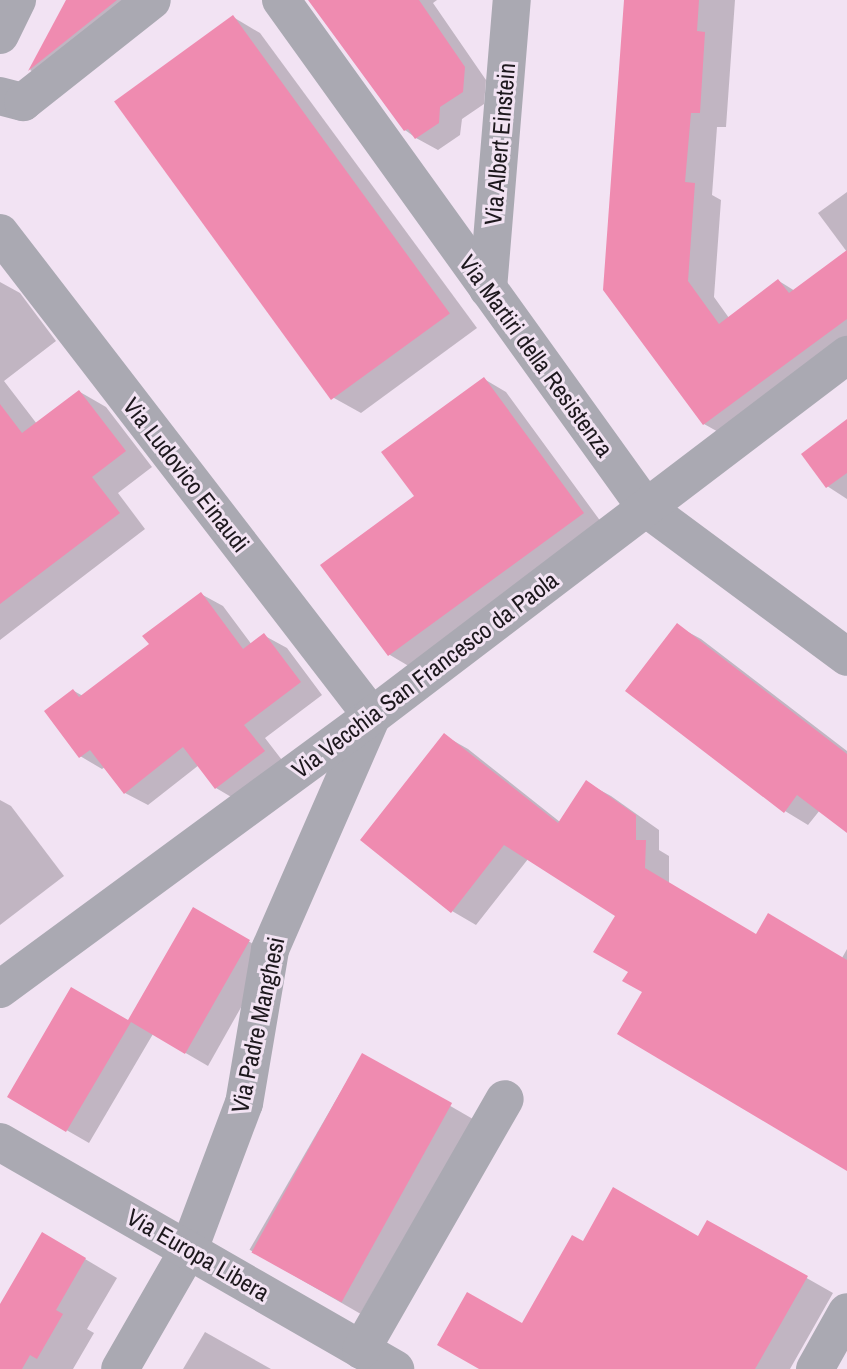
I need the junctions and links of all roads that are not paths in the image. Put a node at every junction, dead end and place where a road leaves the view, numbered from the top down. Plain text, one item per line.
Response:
1 (17, 0) edge
2 (152, 0) edge
3 (281, 0) edge
4 (512, 0) edge
5 (0, 35) edge
6 (0, 96) edge
7 (0, 233) edge
8 (488, 289) junction
9 (847, 355) edge
10 (646, 508) junction
11 (847, 657) edge
12 (372, 716) junction
13 (0, 989) edge
14 (505, 1098) dead end
15 (0, 1143) edge
16 (189, 1249) junction
17 (847, 1312) edge
18 (360, 1350) junction
19 (120, 1369) edge
20 (394, 1369) edge
21 (816, 1369) edge

1 - 5 street
2 - 6 street
3 - 8 street, Via Martiri della Resistenza
4 - 8 street, Via Albert Einstein
7 - 12 street, Via Ludovico Einaudi
8 - 10 street, Via Martiri della Resistenza
9 - 10 street, Via Vecchia San Francesco da Paola
10 - 11 street, Via Martiri della Resistenza
10 - 12 street, Via Vecchia San Francesco da Paola
12 - 13 street, Via Vecchia San Francesco da Paola
12 - 16 street, Via Padre Manghesi
14 - 18 street
15 - 16 street, Via Europa Libera
16 - 18 street, Via Europa Libera
16 - 19 street, Via Padre Manghesi
17 - 21 street
18 - 20 street, Via Europa Libera

